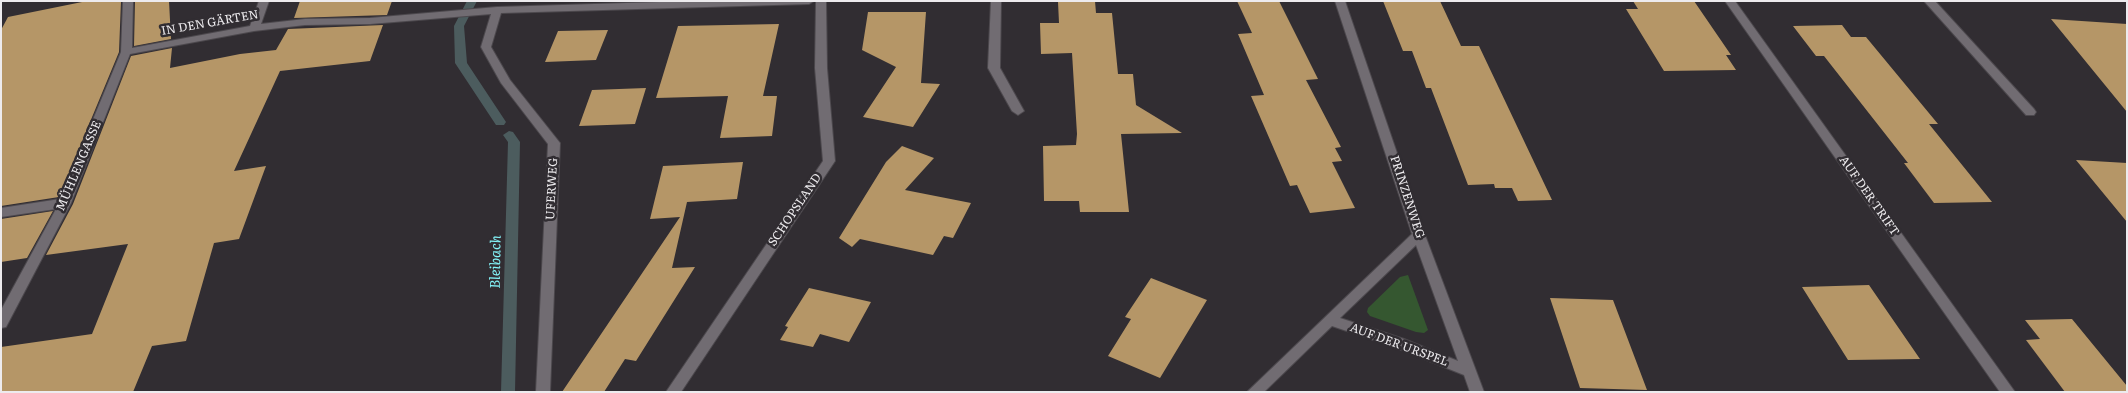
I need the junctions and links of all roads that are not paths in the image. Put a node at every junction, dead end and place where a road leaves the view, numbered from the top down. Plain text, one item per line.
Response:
1 (128, 1) edge
2 (264, 1) edge
3 (809, 1) edge
4 (821, 1) edge
5 (996, 1) edge
6 (1340, 1) edge
7 (1730, 1) edge
8 (1929, 1) edge
9 (496, 10) junction
10 (254, 28) junction
11 (126, 52) junction
12 (1018, 111) dead end
13 (2030, 112) dead end
14 (65, 203) junction
15 (1, 213) edge
16 (1419, 235) junction
17 (1330, 320) junction
18 (1, 323) edge
19 (1468, 371) junction
20 (543, 392) edge
21 (673, 392) edge
22 (1254, 392) edge
23 (1477, 392) edge
24 (2008, 392) edge

1 - 11 street, MÜHLENGASSE
2 - 10 street
3 - 9 street, IN DEN GÄRTEN
4 - 21 street, SCHOPSLAND
5 - 12 street
6 - 16 street, PRINZENWEG
7 - 24 street, AUF DER TRIFT
8 - 13 street
9 - 10 street, IN DEN GÄRTEN
9 - 20 street, UFERWEG
10 - 11 street, IN DEN GÄRTEN
11 - 14 street, MÜHLENGASSE
14 - 15 street
14 - 18 street, MÜHLENGASSE
16 - 17 street, AUF DER URSPEL
16 - 19 street, PRINZENWEG
17 - 19 street, AUF DER URSPEL
17 - 22 street, AUF DER URSPEL
19 - 23 street, PRINZENWEG

